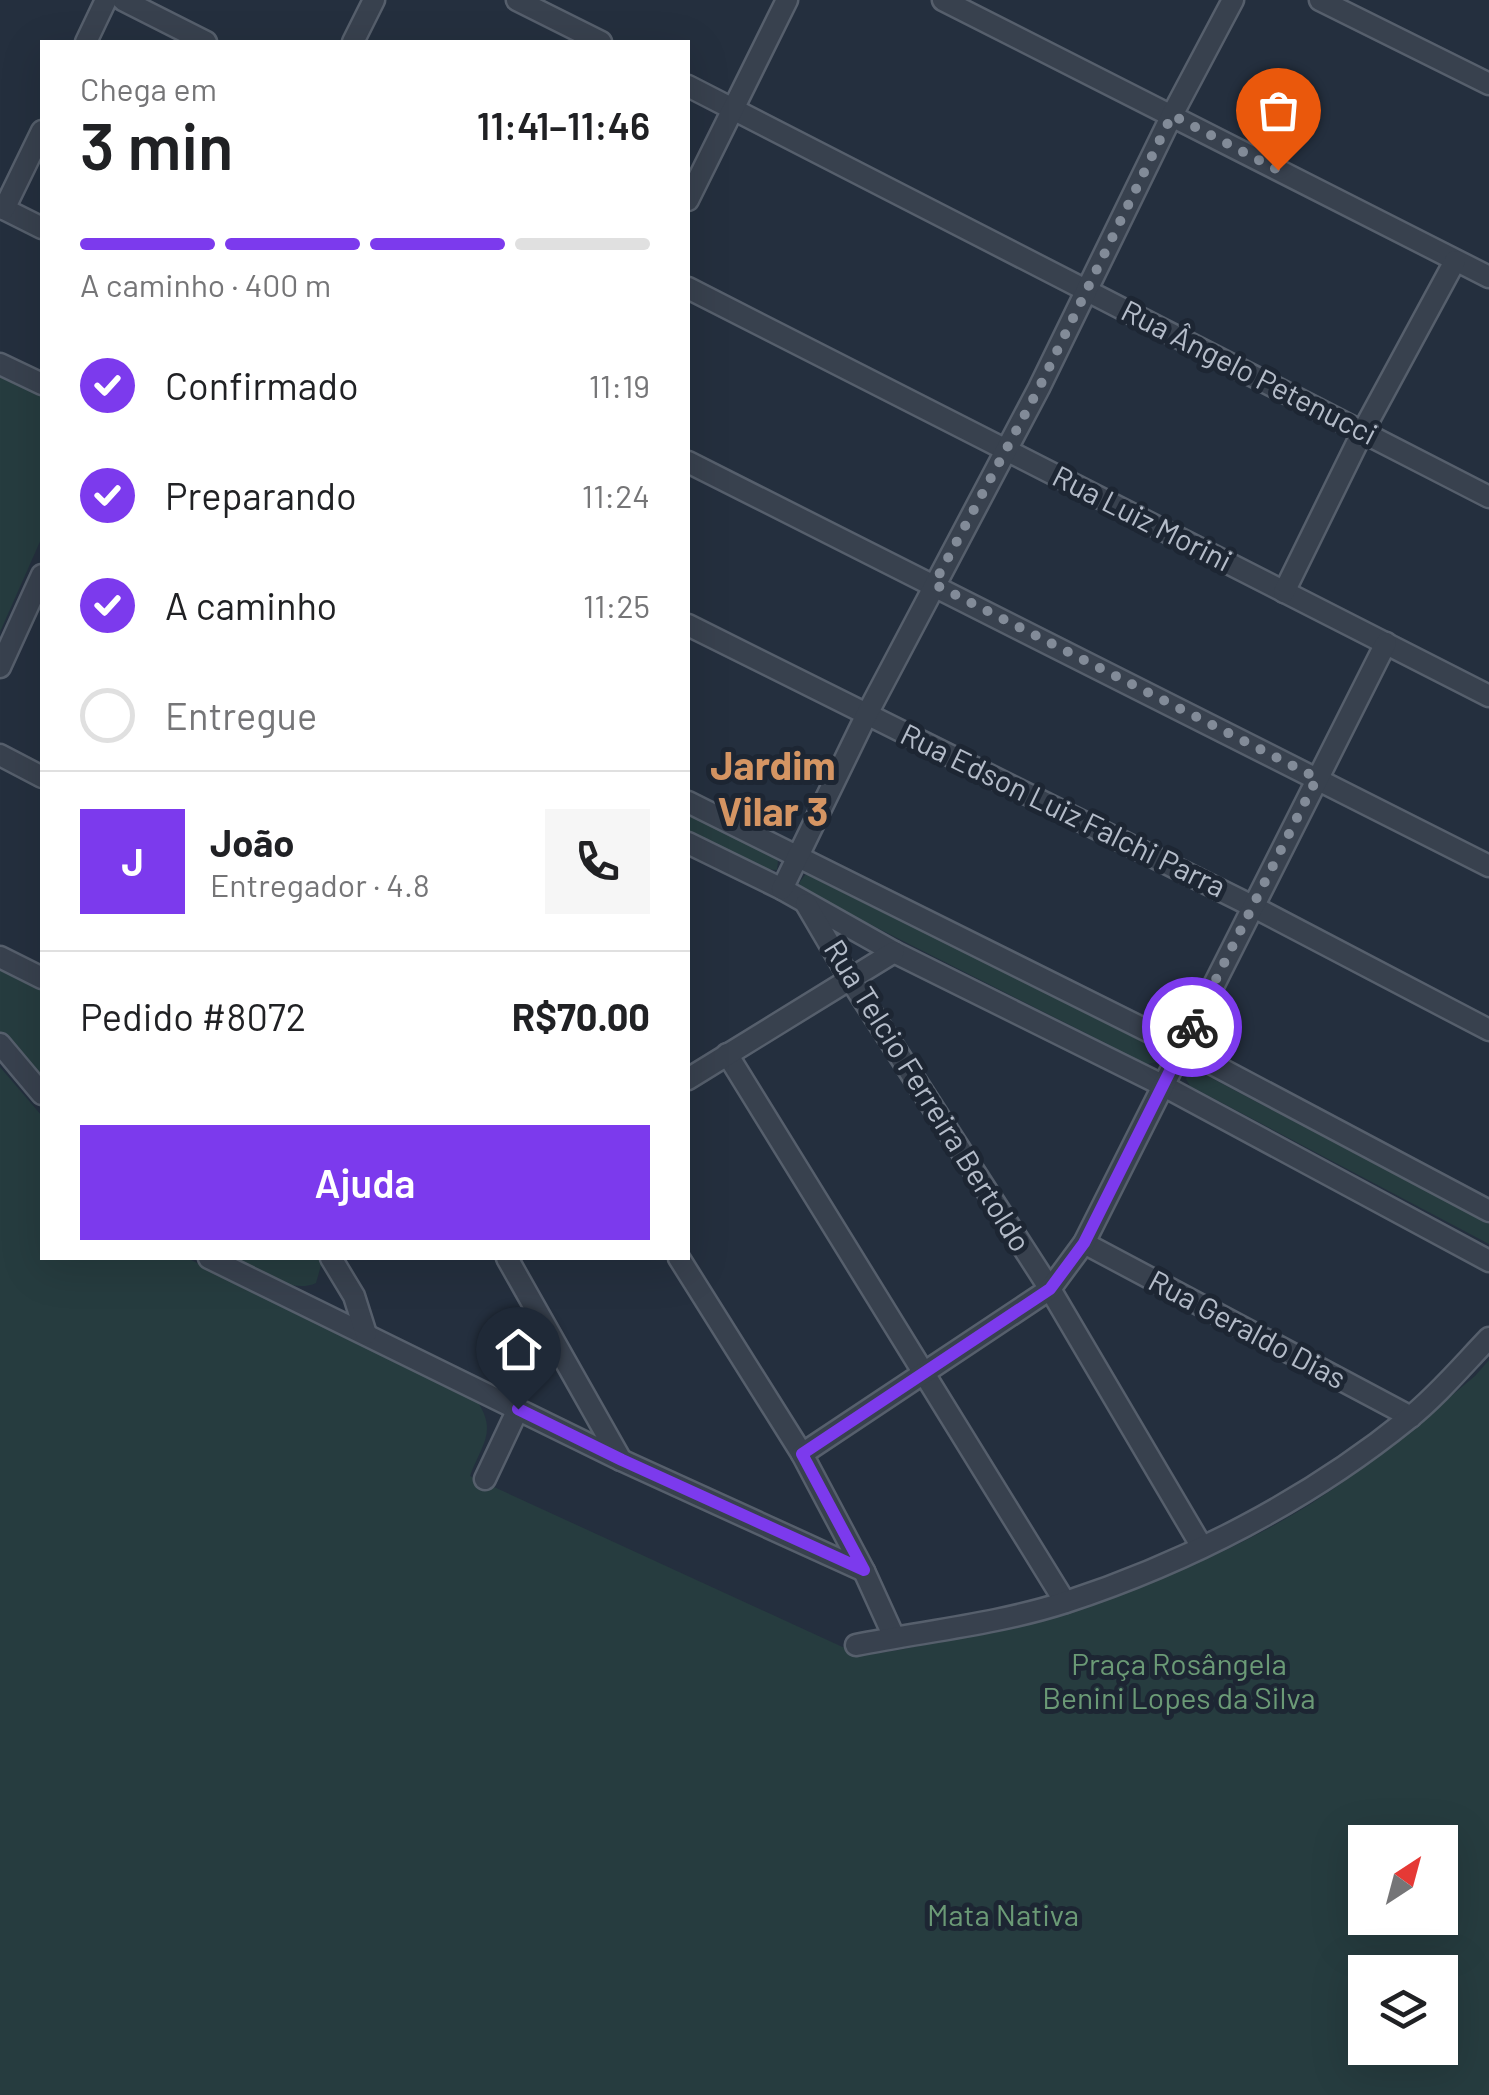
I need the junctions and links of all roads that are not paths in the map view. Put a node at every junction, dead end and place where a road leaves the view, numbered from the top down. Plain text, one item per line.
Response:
1 (106, 0) edge
2 (123, 0) edge
3 (374, 0) edge
4 (517, 0) edge
5 (787, 0) edge
6 (943, 0) edge
7 (1234, 0) edge
8 (1320, 0) edge
9 (87, 40) edge
10 (202, 40) edge
11 (354, 40) edge
12 (598, 40) edge
13 (1489, 84) edge
14 (690, 87) edge
15 (732, 108) junction
16 (1172, 115) junction
17 (40, 134) edge
18 (690, 196) edge
19 (2, 208) edge
20 (40, 227) edge
21 (1455, 262) junction
22 (1489, 277) edge
23 (690, 289) edge
24 (1087, 289) junction
25 (0, 364) edge
26 (40, 383) edge
27 (1363, 432) junction
28 (1006, 450) junction
29 (690, 463) edge
30 (1489, 497) edge
31 (40, 583) edge
32 (934, 584) junction
33 (1284, 592) junction
34 (690, 626) edge
35 (1386, 644) junction
36 (0, 668) edge
37 (1489, 696) edge
38 (867, 714) junction
39 (0, 756) edge
40 (40, 775) edge
41 (1317, 778) junction
42 (690, 803) edge
43 (690, 844) edge
44 (796, 859) junction
45 (1489, 866) edge
46 (782, 889) junction
47 (805, 902) junction
48 (1252, 906) junction
49 (894, 952) junction
50 (0, 957) edge
51 (40, 977) edge
52 (850, 979) junction
53 (1489, 1030) edge
54 (0, 1044) edge
55 (1182, 1048) junction
56 (727, 1054) junction
57 (690, 1077) edge
58 (1162, 1085) junction
59 (40, 1092) edge
60 (1489, 1211) edge
61 (1084, 1243) junction
62 (214, 1260) edge
63 (332, 1260) edge
64 (508, 1260) edge
65 (680, 1260) edge
66 (1489, 1261) edge
67 (1050, 1289) junction
68 (366, 1334) junction
69 (1489, 1338) edge
70 (924, 1372) junction
71 (518, 1409) junction
72 (1410, 1418) junction
73 (802, 1454) junction
74 (622, 1460) junction
75 (485, 1479) dead end
76 (1202, 1547) junction
77 (864, 1570) junction
78 (1065, 1602) junction
79 (894, 1637) junction
80 (856, 1644) dead end

1 - 9 street
2 - 10 street
3 - 11 street
4 - 12 street
5 - 15 street
6 - 16 street
7 - 16 street
8 - 13 street
14 - 15 street, Rua Ângelo Petenucci
15 - 18 street
15 - 24 street, Rua Ângelo Petenucci
16 - 21 street
16 - 24 street
17 - 19 street
19 - 20 street
21 - 22 street
21 - 27 street
23 - 28 street, Rua Luiz Morini
24 - 27 street, Rua Ângelo Petenucci
24 - 28 street
25 - 26 street
27 - 30 street, Rua Ângelo Petenucci
27 - 33 street
28 - 32 street
28 - 33 street, Rua Luiz Morini
29 - 32 street
31 - 36 street
32 - 38 street
32 - 41 street
33 - 35 street, Rua Luiz Morini
34 - 38 street, Rua Edson Luiz Falchi Parra
35 - 37 street, Rua Luiz Morini
35 - 41 street
38 - 44 street
38 - 48 street, Rua Edson Luiz Falchi Parra
39 - 40 street
41 - 45 street
41 - 48 street
42 - 44 street
43 - 46 street
44 - 46 street
44 - 55 street
46 - 47 street
47 - 49 street
47 - 52 street, Rua Telcio Ferreira Bertoldo
48 - 53 street, Rua Edson Luiz Falchi Parra
48 - 55 street
49 - 52 street
49 - 58 street
50 - 51 street
52 - 56 street
52 - 67 street, Rua Telcio Ferreira Bertoldo
54 - 59 street
55 - 58 street
55 - 60 street
56 - 57 street
56 - 70 street
58 - 61 street
58 - 66 street
61 - 67 street
61 - 72 street, Rua Geraldo Dias
62 - 68 street
63 - 68 street
64 - 74 street
65 - 73 street
67 - 70 street
67 - 76 street, Rua Telcio Ferreira Bertoldo
68 - 71 street
69 - 72 street
70 - 73 street
70 - 78 street
71 - 74 street
71 - 75 street
72 - 76 street
73 - 77 street
74 - 77 street
76 - 78 street
77 - 79 street
78 - 79 street
79 - 80 street

